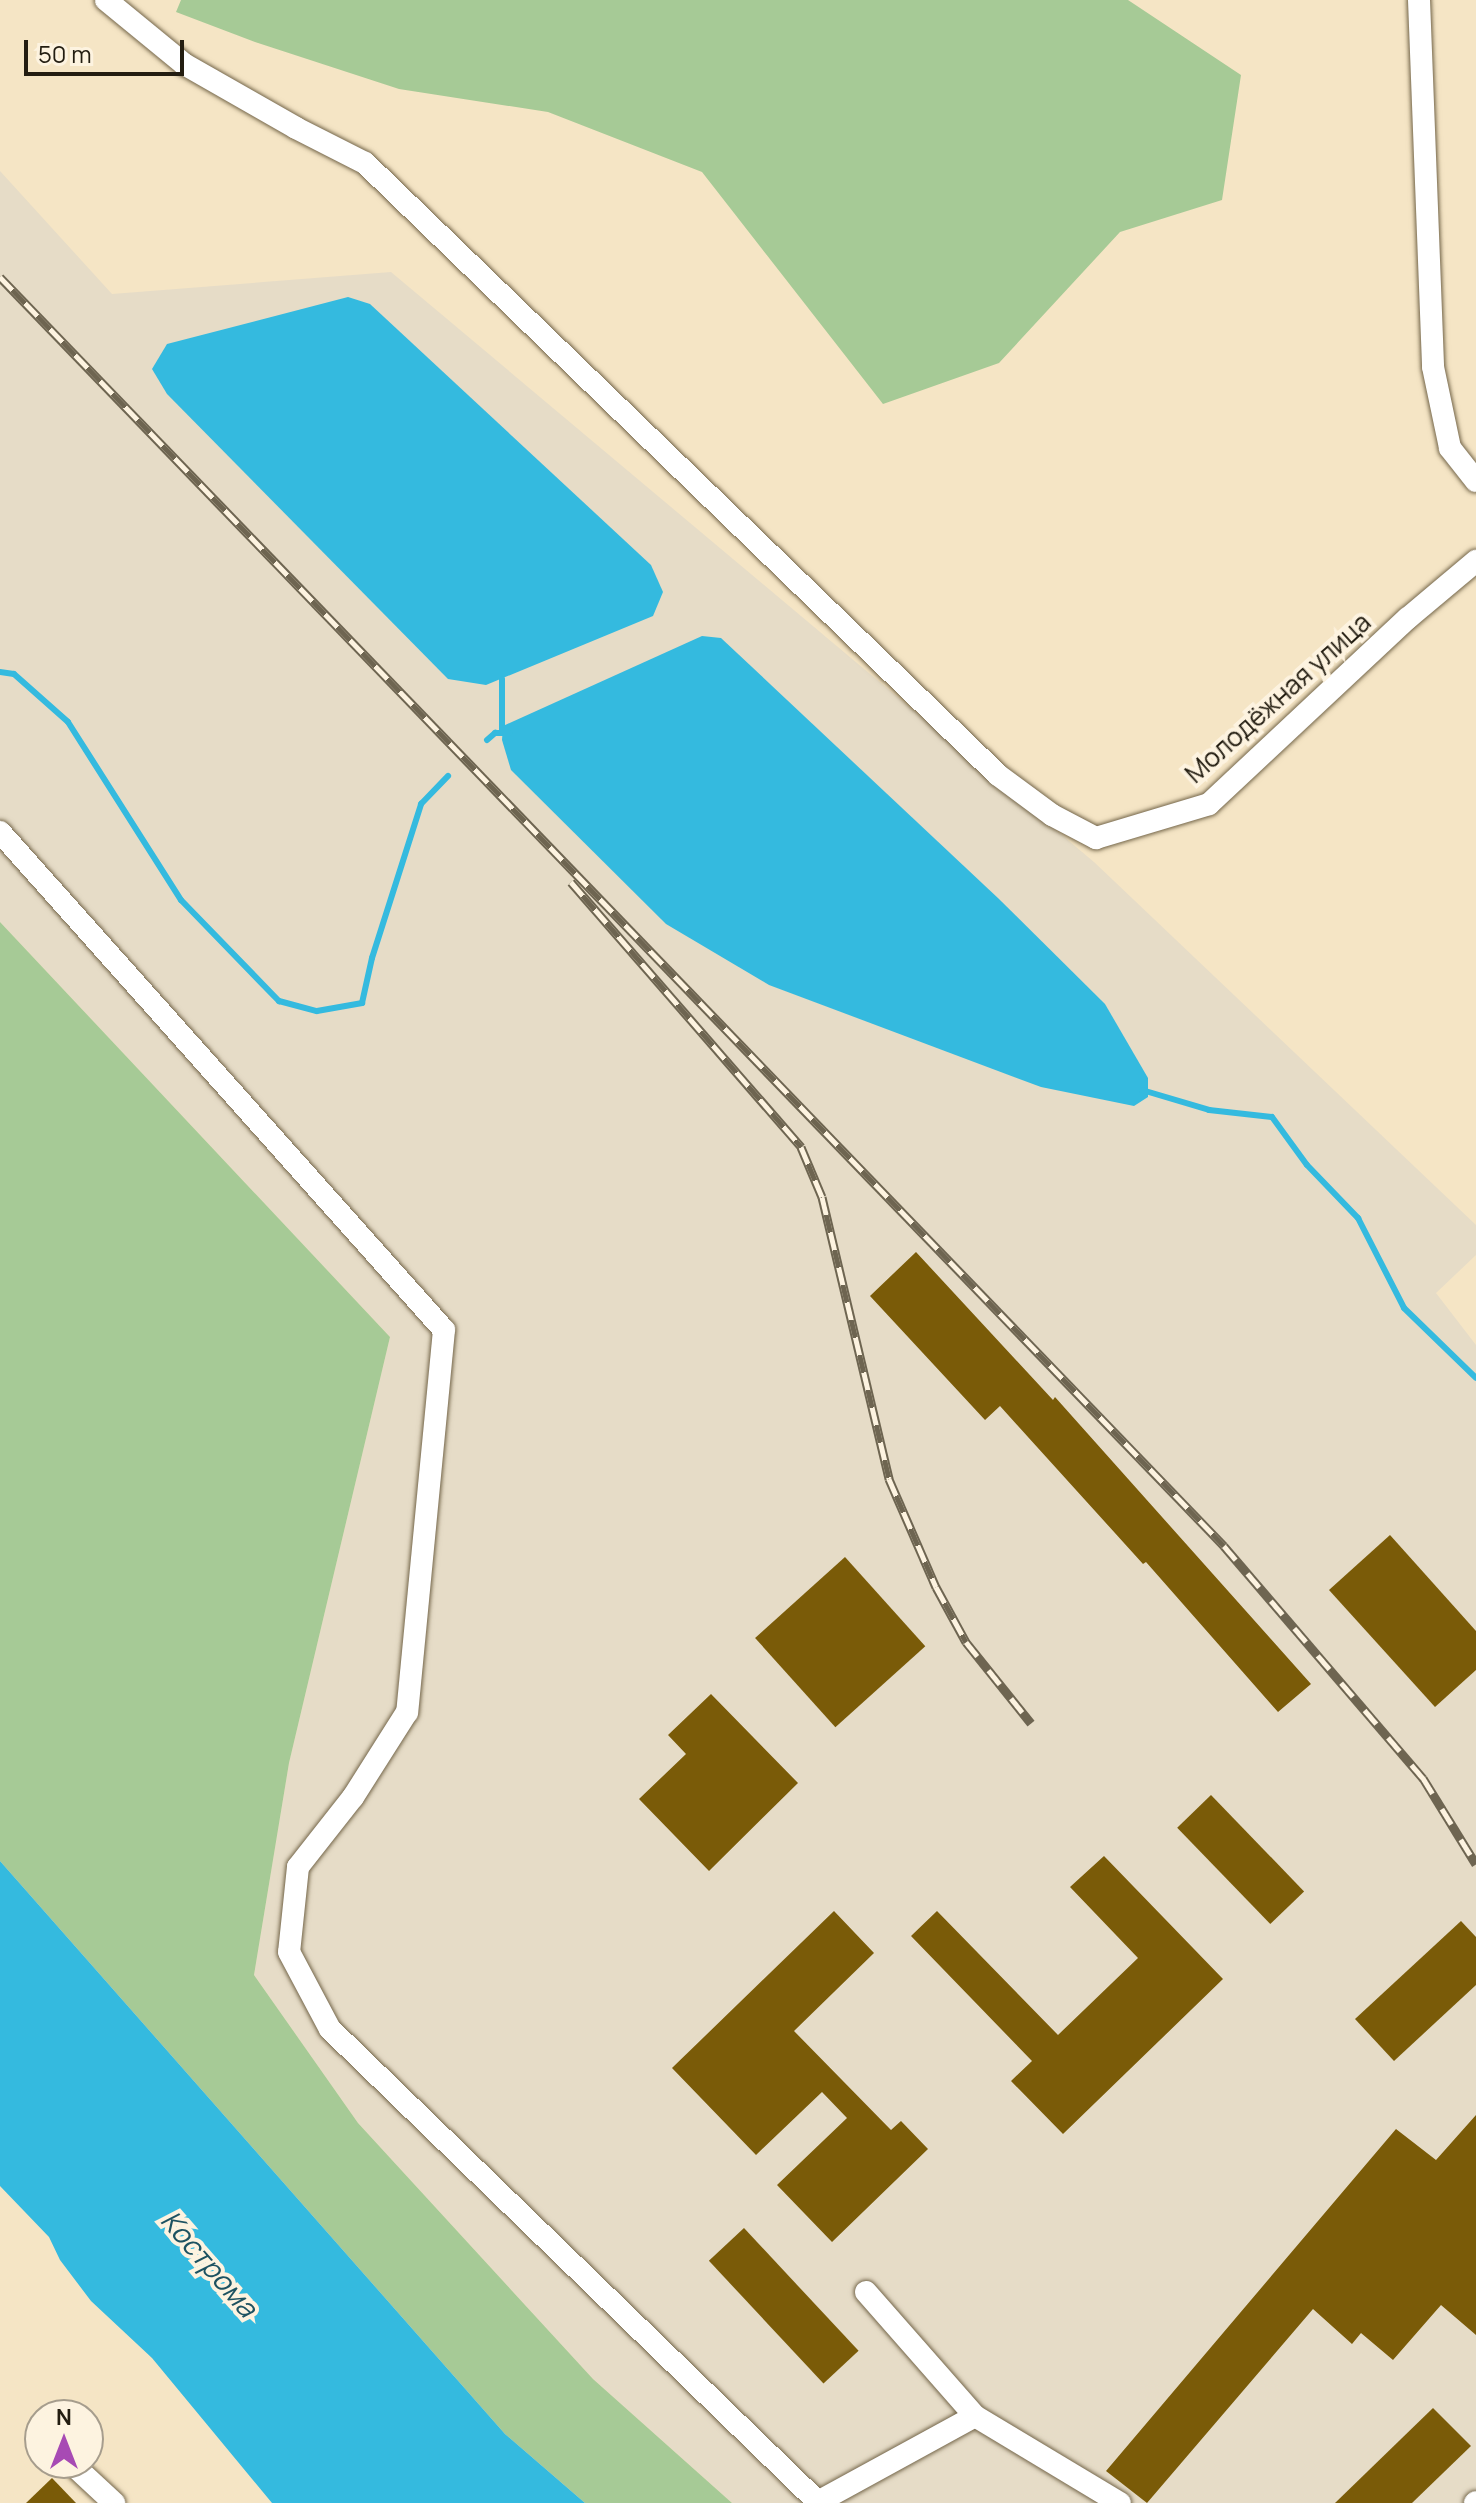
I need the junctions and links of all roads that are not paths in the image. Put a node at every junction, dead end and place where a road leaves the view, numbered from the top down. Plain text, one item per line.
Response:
1 (106, 0) edge
2 (1419, 0) edge
3 (1476, 481) edge
4 (1476, 561) edge
5 (0, 832) edge
6 (866, 2292) dead end
7 (975, 2416) junction
8 (88, 2479) edge
9 (114, 2503) edge
10 (1120, 2503) edge

1 - 4 street, Молодёжная улица
2 - 3 street
5 - 7 street
6 - 7 street
7 - 10 street
8 - 9 street

